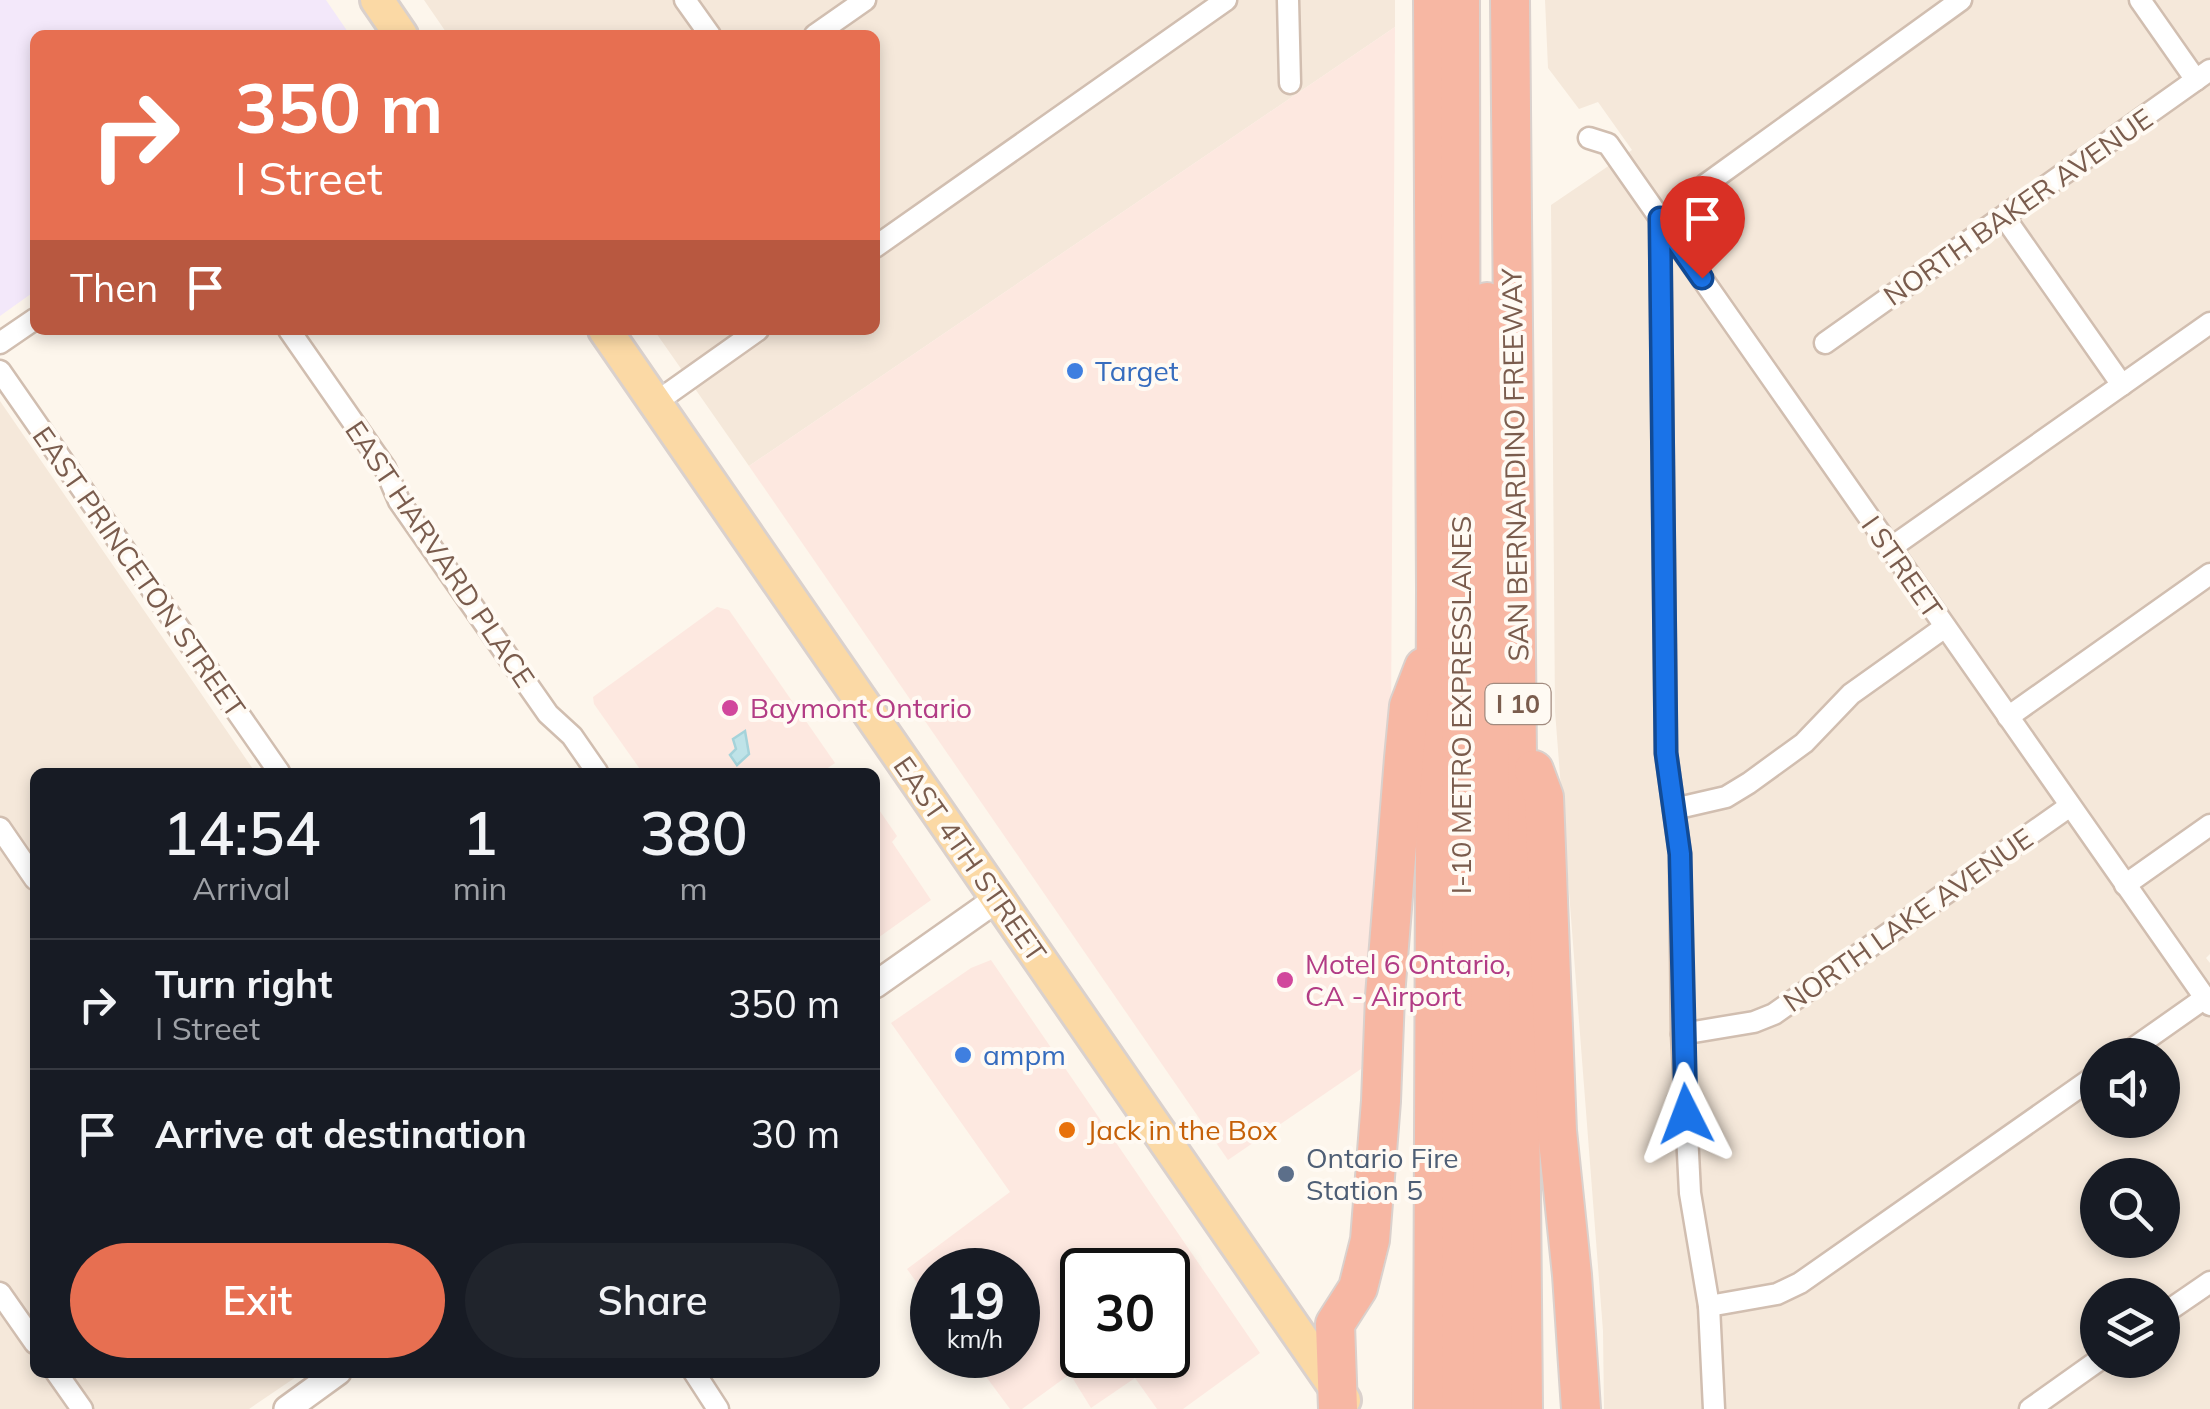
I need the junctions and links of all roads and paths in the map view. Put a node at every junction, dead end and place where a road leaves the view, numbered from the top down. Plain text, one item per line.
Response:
1 (377, 0) edge
2 (685, 0) edge
3 (865, 0) edge
4 (1226, 0) edge
5 (1288, 0) edge
6 (1433, 0) edge
7 (1460, 0) edge
8 (1485, 0) edge
9 (1510, 0) edge
10 (1962, 0) edge
11 (2140, 0) edge
12 (398, 30) edge
13 (706, 30) edge
14 (821, 30) edge
15 (2203, 75) edge
16 (1290, 84) dead end
17 (1590, 138) dead end
18 (1705, 184) dead end
19 (1660, 218) junction
20 (2005, 218) junction
21 (880, 243) edge
22 (30, 323) edge
23 (2210, 323) edge
24 (292, 335) edge
25 (608, 335) edge
26 (751, 335) edge
27 (1826, 343) dead end
28 (0, 344) edge
29 (0, 371) edge
30 (2122, 385) junction
31 (655, 402) junction
32 (1889, 549) junction
33 (2210, 574) edge
34 (1945, 627) junction
35 (1435, 636) junction
36 (2008, 717) junction
37 (1518, 724) junction
38 (276, 768) edge
39 (595, 768) edge
40 (2070, 806) junction
41 (1674, 809) junction
42 (2210, 825) edge
43 (0, 828) edge
44 (30, 872) edge
45 (2125, 885) junction
46 (997, 899) junction
47 (880, 981) edge
48 (2208, 1001) edge
49 (1682, 1034) junction
50 (2150, 1038) edge
51 (2080, 1087) edge
52 (2210, 1282) edge
53 (0, 1292) edge
54 (2180, 1303) edge
55 (1709, 1306) junction
56 (28, 1316) edge
57 (2080, 1373) edge
58 (60, 1378) edge
59 (330, 1378) edge
60 (698, 1378) edge
61 (1341, 1402) edge
62 (82, 1409) edge
63 (287, 1409) edge
64 (718, 1409) edge
65 (1433, 1409) edge
66 (1462, 1409) edge
67 (1493, 1409) edge
68 (1523, 1409) edge
69 (1581, 1409) edge
70 (1714, 1409) edge
71 (2030, 1409) edge

1 - 12 main road
2 - 13 street
3 - 14 street
4 - 21 street
5 - 16 street
6 - 35 highway
7 - 66 highway, I-10 METRO EXPRESSLANES
8 - 67 highway, I-10 METRO EXPRESSLANES
9 - 37 highway, SAN BERNARDINO FREEWAY / I 10
10 - 18 street
11 - 15 street
15 - 20 street, NORTH BAKER AVENUE
17 - 19 street, I STREET
19 - 32 street, I STREET
19 - 41 street
20 - 27 street, NORTH BAKER AVENUE
20 - 30 street
22 - 28 street
23 - 30 street
24 - 39 street, EAST HARVARD PLACE
25 - 31 main road, EAST 4TH STREET
26 - 31 street
29 - 38 street, EAST PRINCETON STREET
30 - 32 street
31 - 46 main road, EAST 4TH STREET
32 - 34 street, I STREET
33 - 36 street
34 - 36 street, I STREET
34 - 41 street
35 - 61 highway
35 - 65 highway
36 - 40 street, I STREET
37 - 68 highway, SAN BERNARDINO FREEWAY / I 10
37 - 69 highway
40 - 45 street, I STREET
40 - 49 street, NORTH LAKE AVENUE
41 - 49 street
42 - 45 street
43 - 44 street
45 - 48 street, I STREET
46 - 47 street
46 - 61 main road, EAST 4TH STREET
48 - 50 street
49 - 55 street
51 - 55 street
52 - 54 street
53 - 56 street
55 - 70 street
57 - 71 street
58 - 62 street
59 - 63 street
60 - 64 street

